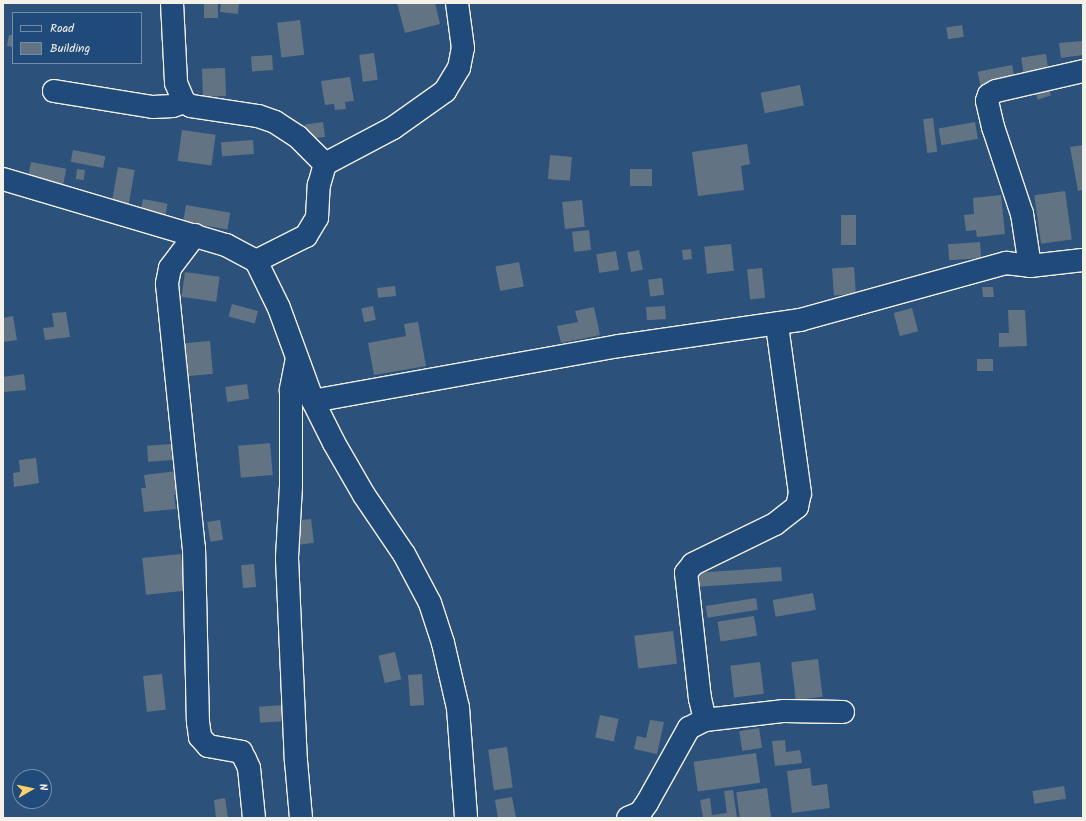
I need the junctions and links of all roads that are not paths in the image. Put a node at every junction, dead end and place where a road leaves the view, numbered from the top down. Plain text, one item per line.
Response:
1 (172, 3) edge
2 (457, 3) edge
3 (1083, 71) edge
4 (54, 91) dead end
5 (184, 102) junction
6 (325, 164) junction
7 (3, 179) edge
8 (13, 188) edge
9 (195, 235) junction
10 (1083, 260) edge
11 (256, 261) junction
12 (1030, 266) junction
13 (777, 324) junction
14 (297, 357) junction
15 (314, 401) junction
16 (843, 712) dead end
17 (705, 720) junction
18 (254, 818) edge
19 (301, 818) edge
20 (466, 818) edge
21 (628, 818) edge

1 - 5 street
2 - 6 street
3 - 12 street
4 - 5 street
5 - 6 street
6 - 11 street
7 - 8 street
8 - 9 street
9 - 11 street
9 - 18 street
10 - 12 street
11 - 14 street
12 - 13 street
13 - 15 street
13 - 17 street
14 - 15 street
14 - 19 street
15 - 20 street
16 - 17 street
17 - 21 street

